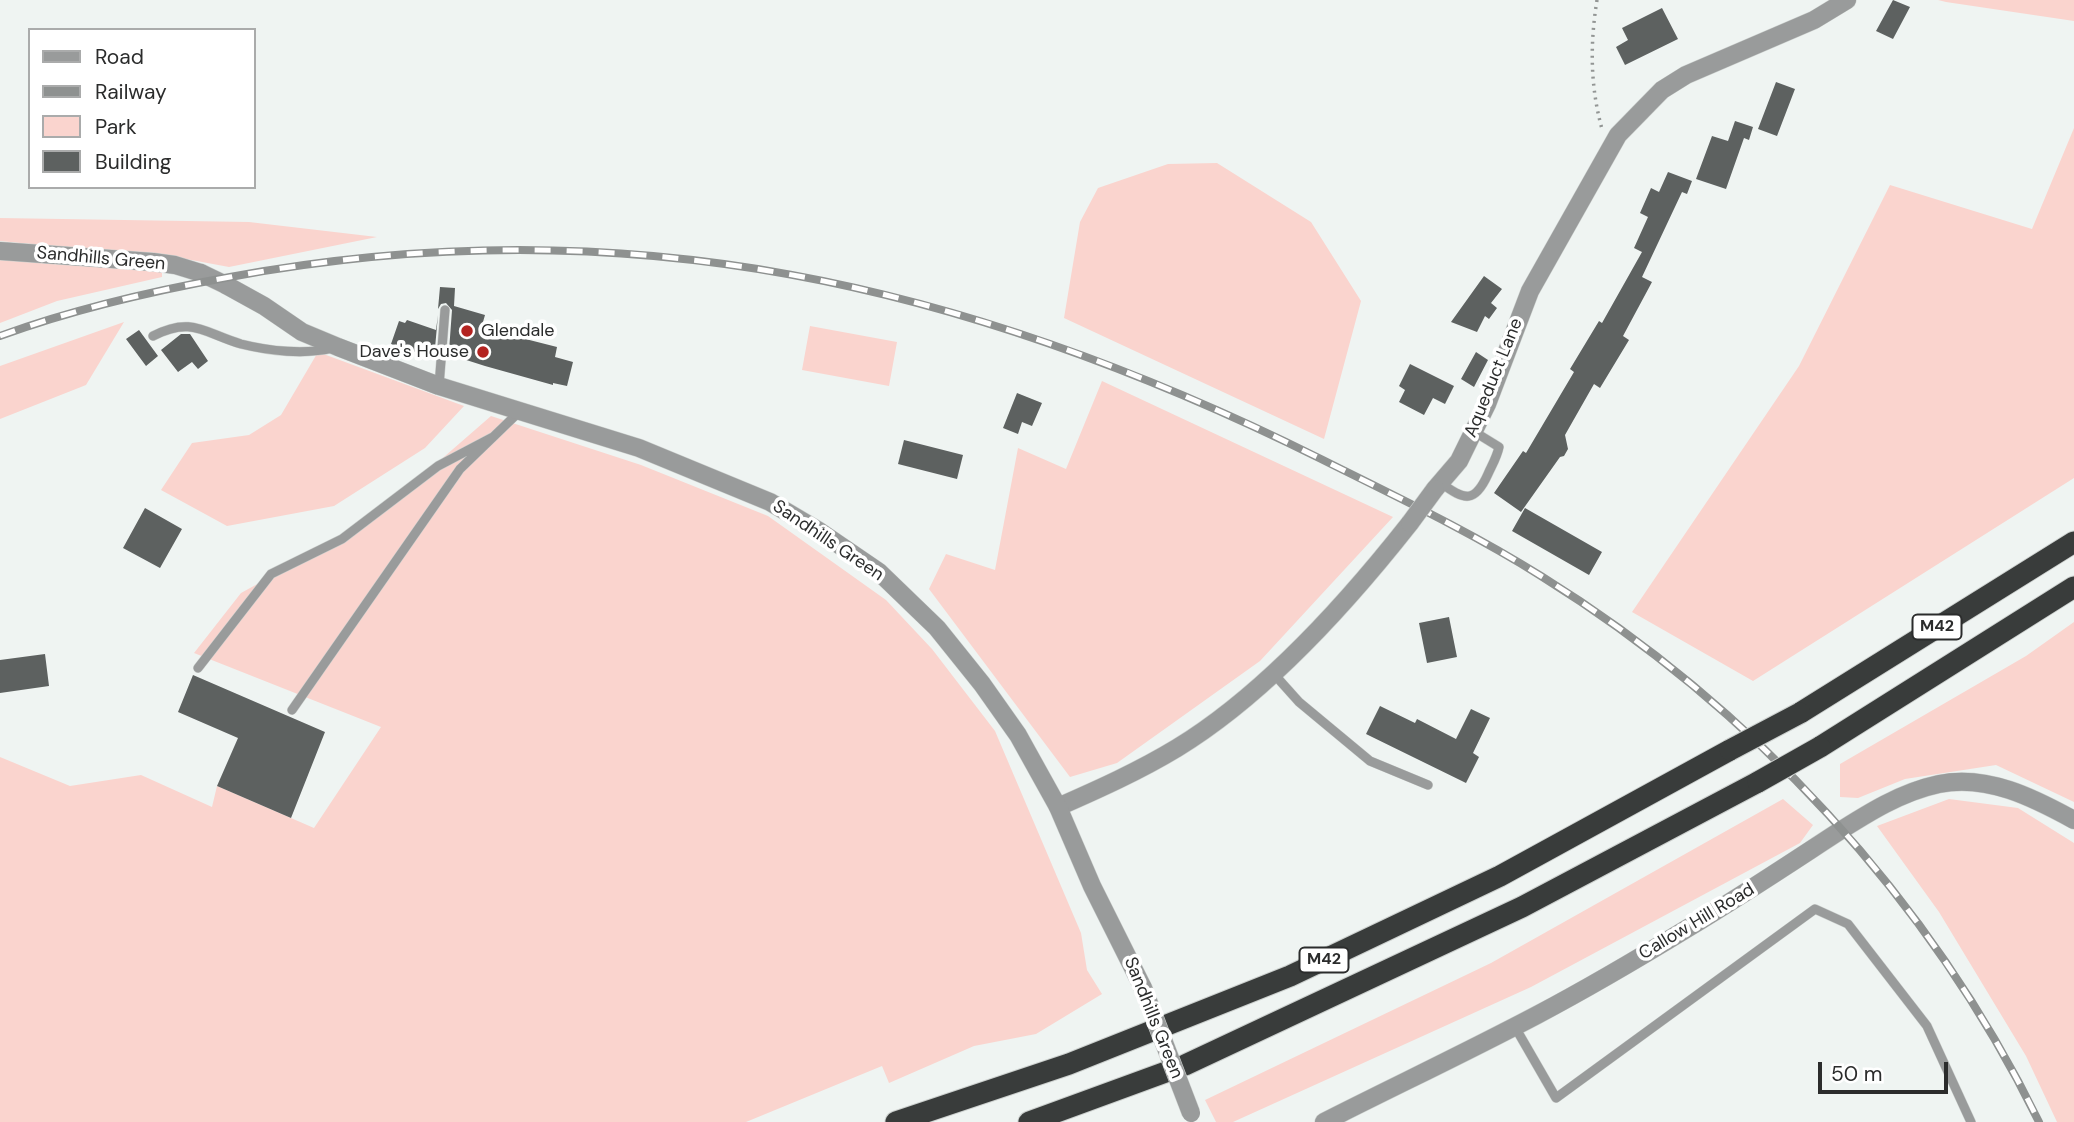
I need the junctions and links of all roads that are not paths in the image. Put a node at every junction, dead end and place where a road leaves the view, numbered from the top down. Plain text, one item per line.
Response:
1 (1847, 0) edge
2 (0, 251) edge
3 (445, 310) dead end
4 (153, 336) dead end
5 (338, 347) junction
6 (439, 386) junction
7 (519, 412) junction
8 (1474, 431) junction
9 (493, 437) junction
10 (1438, 486) junction
11 (2074, 542) edge
12 (2074, 587) edge
13 (198, 668) dead end
14 (1273, 673) junction
15 (292, 710) dead end
16 (1428, 785) dead end
17 (1058, 807) junction
18 (2074, 820) edge
19 (1514, 1027) junction
20 (1193, 1118) edge
21 (896, 1122) edge
22 (1028, 1122) edge
23 (1324, 1122) edge
24 (1970, 1122) edge

1 - 8 street, Aqueduct Lane
2 - 5 street, Sandhills Green
3 - 6 lane
4 - 5 lane
5 - 6 street, Sandhills Green
6 - 7 street, Sandhills Green
7 - 9 lane
7 - 17 street, Sandhills Green
8 - 10 street, Aqueduct Lane
8 - 10 lane
9 - 13 lane
9 - 15 lane
10 - 14 street, Aqueduct Lane, bridge
11 - 21 highway, M42, bridge
12 - 22 highway, M42, bridge
14 - 16 lane
14 - 17 street, Aqueduct Lane
17 - 20 street, Sandhills Green, bridge
18 - 19 street, Callow Hill Road
19 - 23 street, Callow Hill Road
19 - 24 lane

